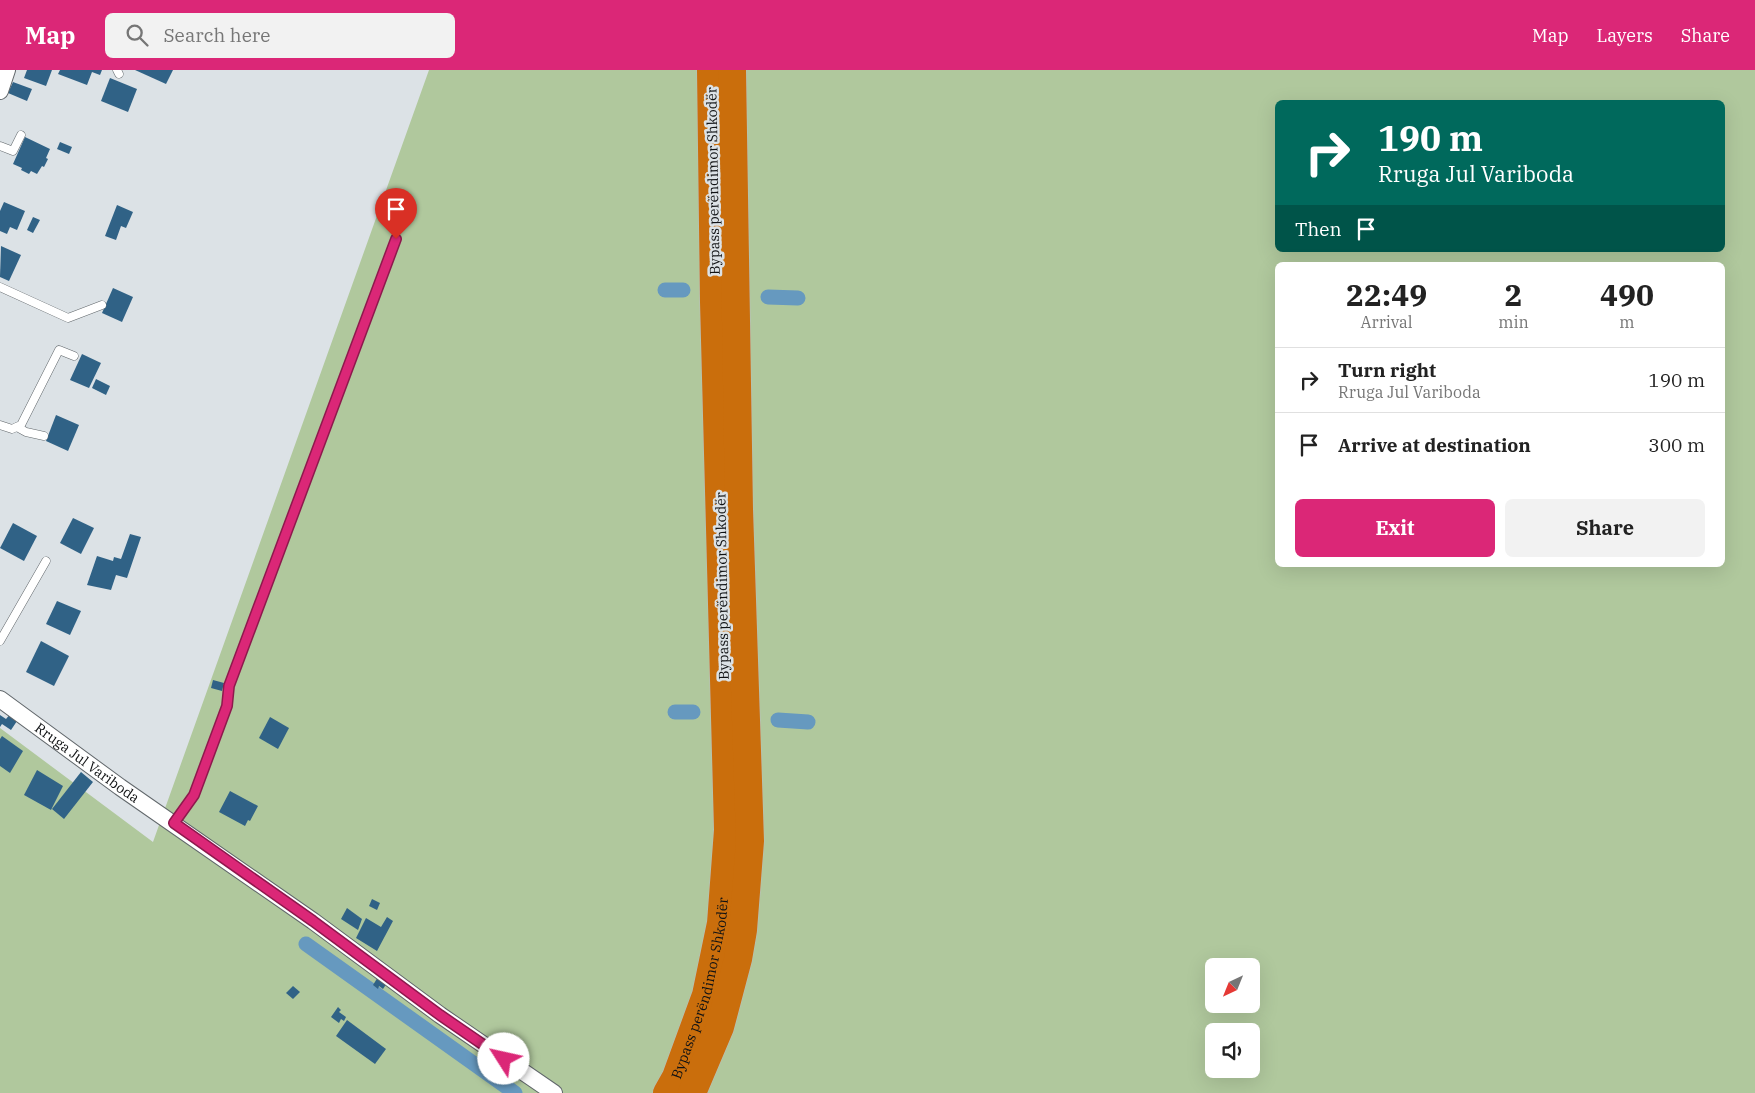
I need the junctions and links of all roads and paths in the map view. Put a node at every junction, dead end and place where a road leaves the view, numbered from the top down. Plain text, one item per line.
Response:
1 (711, 70) edge
2 (732, 70) edge
3 (21, 135) dead end
4 (0, 146) edge
5 (396, 239) dead end
6 (0, 287) edge
7 (102, 305) dead end
8 (74, 356) dead end
9 (0, 424) edge
10 (17, 427) junction
11 (44, 436) dead end
12 (46, 561) dead end
13 (0, 640) edge
14 (0, 699) edge
15 (174, 823) junction
16 (554, 1093) edge
17 (668, 1093) edge
18 (692, 1093) edge

1 - 17 highway, Bypass perëndimor Shkodër
2 - 18 highway, Bypass perëndimor Shkodër
3 - 4 lane
5 - 15 lane
6 - 7 lane
8 - 10 lane
9 - 10 lane
10 - 11 lane
12 - 13 lane
14 - 15 street, Rruga Jul Variboda
15 - 16 street, Rruga Jul Variboda

